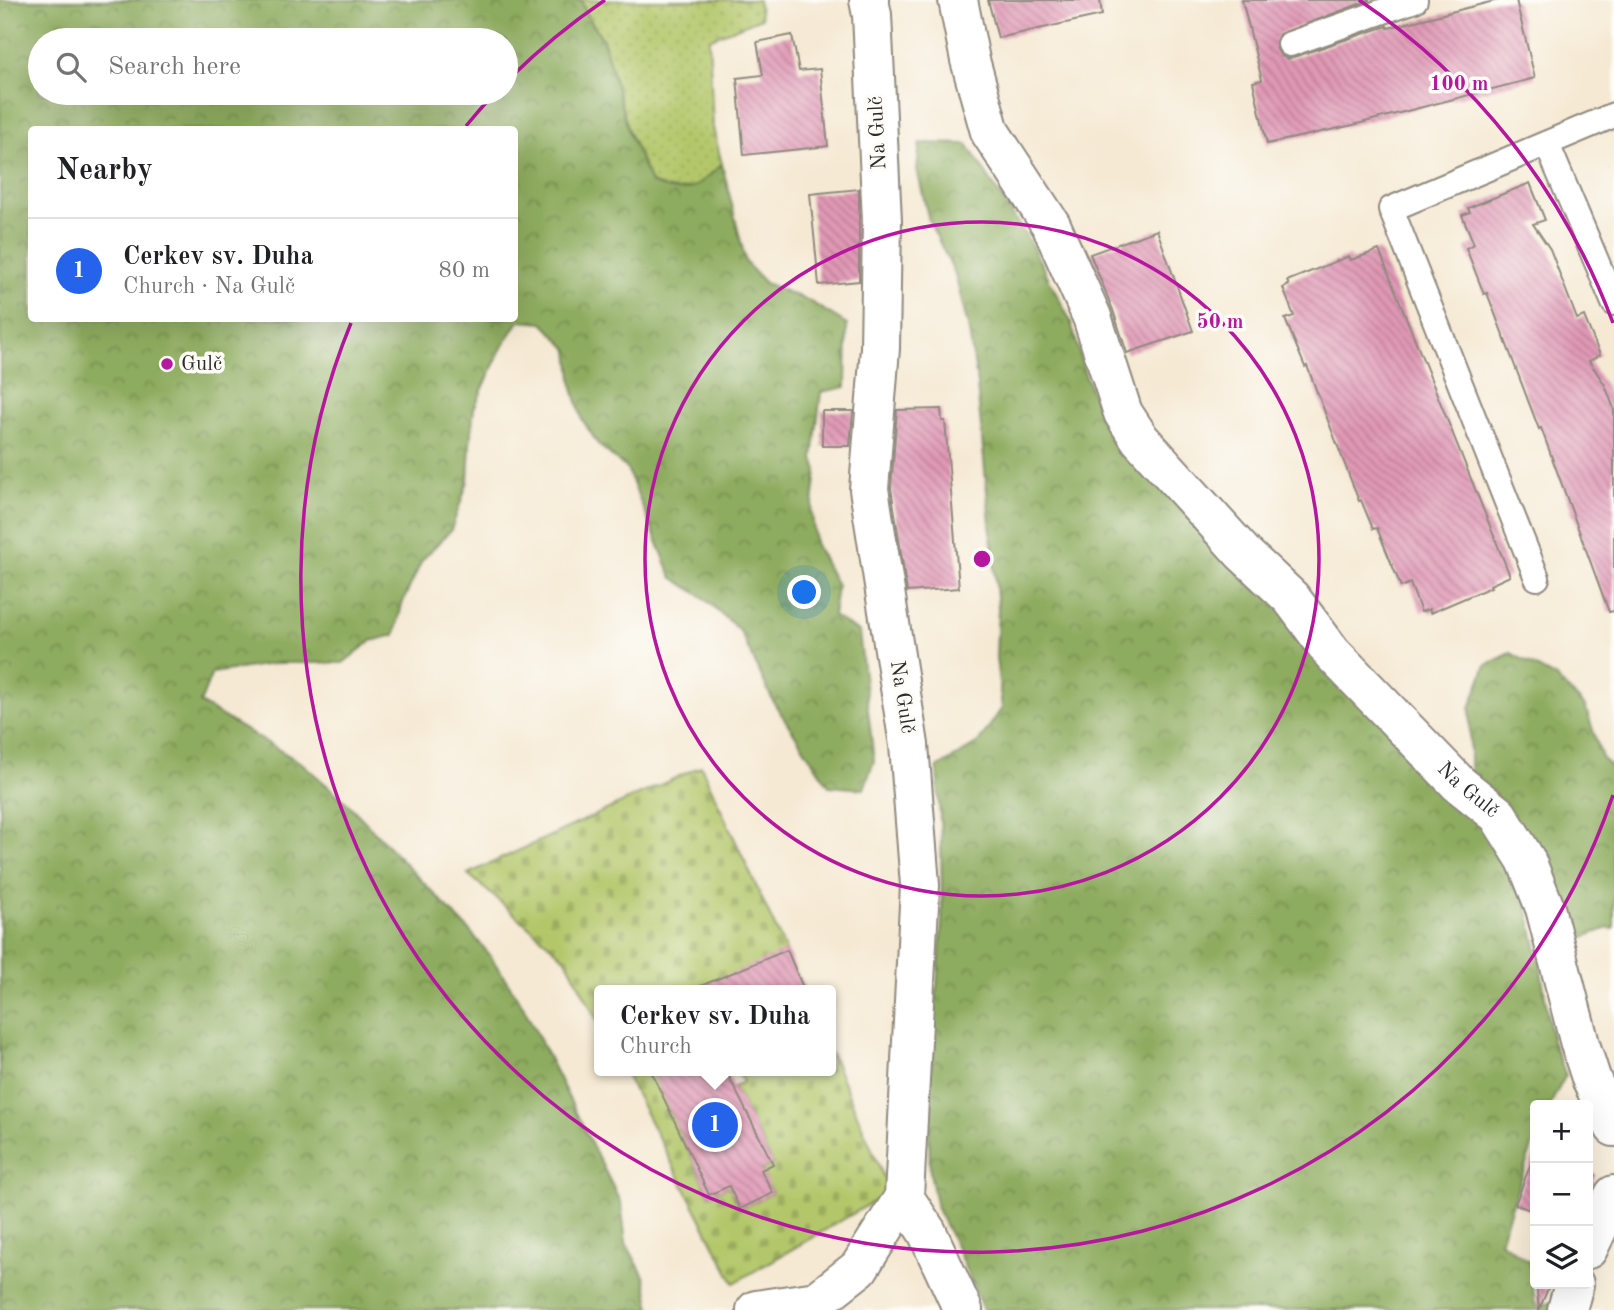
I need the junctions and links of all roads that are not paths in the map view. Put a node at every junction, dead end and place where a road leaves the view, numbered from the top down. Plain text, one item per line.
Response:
1 (869, 0) edge
2 (958, 0) edge
3 (1415, 0) edge
4 (1290, 44) dead end
5 (1614, 116) edge
6 (1547, 144) junction
7 (1614, 303) edge
8 (1537, 578) dead end
9 (1614, 1127) edge
10 (1614, 1195) edge
11 (904, 1197) junction
12 (1593, 1239) edge
13 (1573, 1289) edge
14 (756, 1310) edge
15 (963, 1310) edge
16 (1567, 1310) edge

1 - 11 street, Na Gulč
2 - 9 street, Na Gulč
3 - 4 lane
5 - 6 lane
6 - 7 lane
6 - 8 lane
10 - 12 street
11 - 14 street, Na Gulč
11 - 15 street
13 - 16 street

